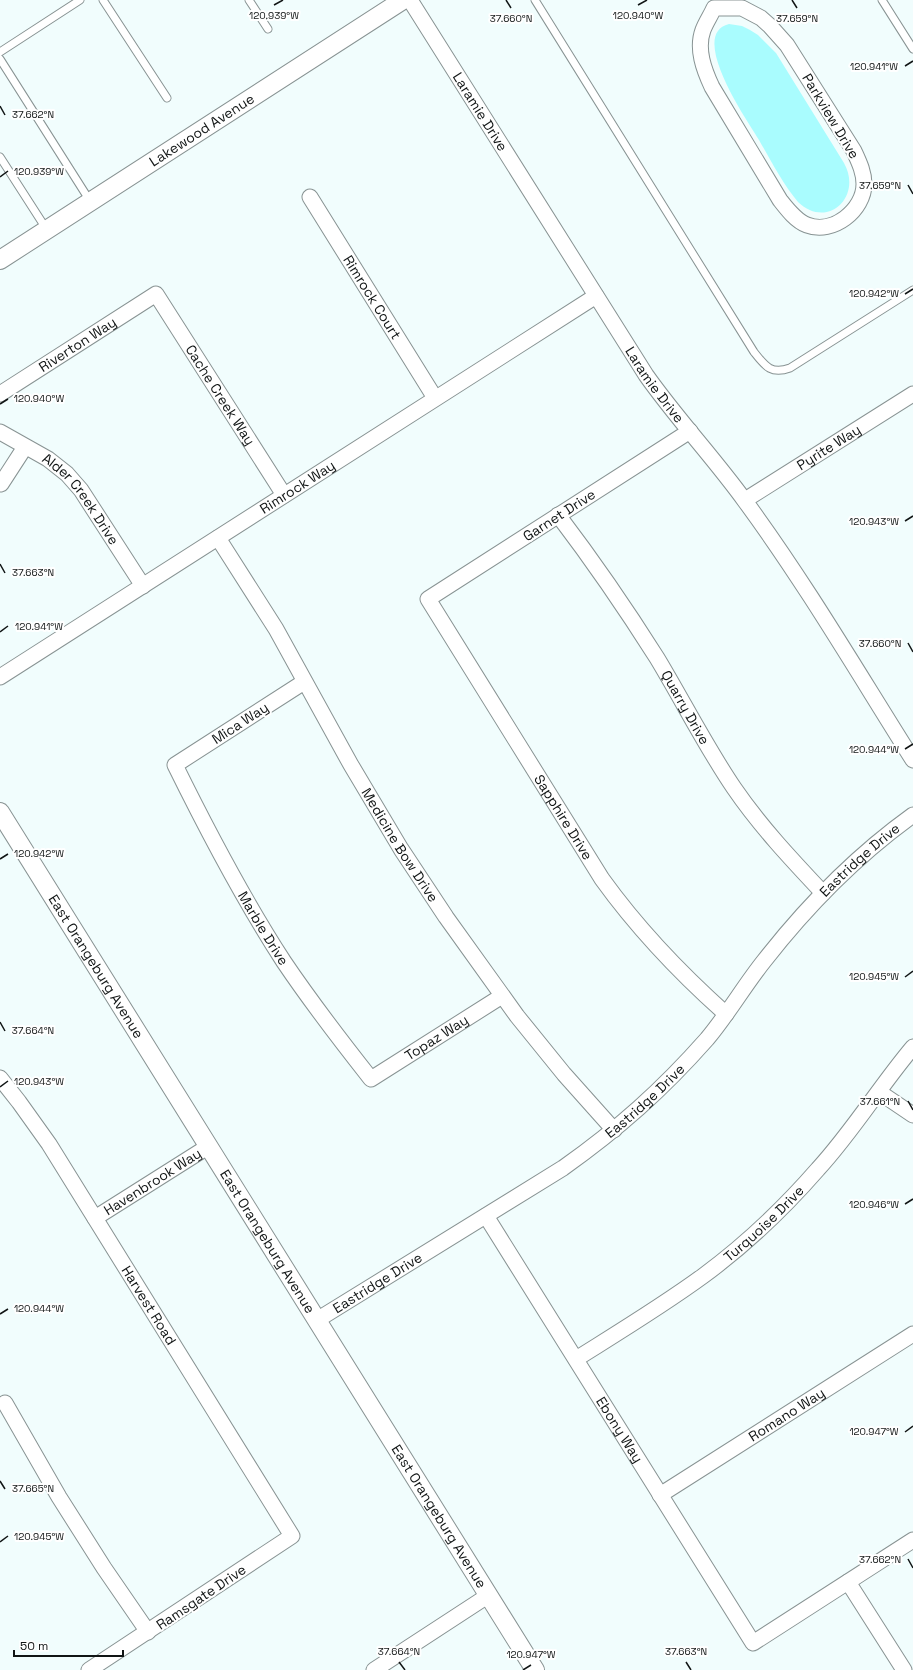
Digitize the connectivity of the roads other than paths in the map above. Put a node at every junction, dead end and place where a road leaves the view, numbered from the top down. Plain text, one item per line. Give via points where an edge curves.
1 (80, 0) edge
2 (103, 0) edge
3 (249, 0) edge
4 (403, 0) edge
5 (410, 0) edge
6 (535, 0) edge
7 (882, 0) edge
8 (712, 4) edge
9 (268, 29) dead end
10 (913, 49) edge
11 (0, 52) edge
12 (0, 59) edge
13 (167, 98) dead end
14 (0, 157) edge
15 (310, 197) dead end
16 (90, 202) junction
17 (47, 230) junction
18 (0, 260) edge
19 (913, 290) edge
20 (156, 294) joint
21 (596, 296) junction
22 (0, 394) edge
23 (913, 394) edge
24 (435, 398) junction
25 (690, 431) junction
26 (0, 432) edge
27 (25, 446) junction
28 (1, 484) dead end
29 (284, 495) junction
30 (745, 500) junction
31 (558, 516) junction
32 (218, 538) junction
33 (143, 586) junction
34 (428, 599) joint
35 (0, 677) edge
36 (304, 682) junction
37 (913, 760) edge
38 (175, 765) joint
39 (0, 812) edge
40 (913, 815) edge
41 (823, 893) junction
42 (502, 996) junction
43 (726, 1014) junction
44 (913, 1047) edge
45 (0, 1078) edge
46 (371, 1079) joint
47 (879, 1092) junction
48 (913, 1115) edge
49 (614, 1130) junction
50 (209, 1146) junction
51 (486, 1216) junction
52 (95, 1218) junction
53 (318, 1320) junction
54 (913, 1334) edge
55 (576, 1359) junction
56 (5, 1403) dead end
57 (660, 1495) junction
58 (292, 1536) joint
59 (913, 1540) edge
60 (848, 1582) junction
61 (489, 1595) junction
62 (148, 1632) junction
63 (89, 1670) edge
64 (374, 1670) edge
65 (535, 1670) edge
66 (904, 1670) edge

1 - 11 lane
2 - 13 lane
3 - 9 lane
4 - 16 street, Lakewood Avenue
5 - 21 street, Laramie Drive
6 - 19 lane via 762,363 772,370 790,368
7 - 10 lane
8 - 8 street, Parkview Drive via 701,42 702,62 706,75 780,200 807,225 827,226 846,218 854,211 864,184 862,169 854,151 787,46 770,26 762,18 742,8
12 - 16 lane
14 - 17 lane
15 - 24 street, Rimrock Court
16 - 17 street, Lakewood Avenue
17 - 18 street, Lakewood Avenue
20 - 22 street, Riverton Way
20 - 29 street, Cache Creek Way
21 - 24 street, Rimrock Way
21 - 25 street, Laramie Drive via 662,398
23 - 30 street, Pyrite Way
24 - 29 street, Rimrock Way
25 - 30 street, Laramie Drive
25 - 31 street, Garnet Drive
26 - 27 street, Alder Creek Drive
27 - 28 street
27 - 33 street, Alder Creek Drive via 48,459 67,474 81,490
29 - 32 street, Rimrock Way
30 - 37 street, Laramie Drive via 788,562
31 - 34 street, Garnet Drive
31 - 41 street, Quarry Drive via 623,605 734,789 760,824
32 - 33 street, Rimrock Way
32 - 36 street, Medicine Bow Drive via 276,629
33 - 35 street, Rimrock Way
34 - 43 street, Sapphire Drive via 602,879 652,943
36 - 38 street, Mica Way
36 - 42 street, Medicine Bow Drive via 401,849
38 - 46 street, Marble Drive via 215,845 284,962
39 - 50 street, East Orangeburg Avenue
40 - 41 street, Eastridge Drive via 859,858
41 - 43 street, Eastridge Drive via 799,917
42 - 46 street, Topaz Way
42 - 49 street, Medicine Bow Drive via 564,1074
43 - 49 street, Eastridge Drive via 669,1080
44 - 47 street, Turquoise Drive
45 - 52 street, Harvest Road via 50,1144
47 - 48 street
47 - 55 street, Turquoise Drive via 819,1169 748,1239 704,1276
49 - 51 street, Eastridge Drive via 563,1168
50 - 52 street, Havenbrook Way
50 - 53 street, East Orangeburg Avenue
51 - 53 street, Eastridge Drive
51 - 55 street, Ebony Way
52 - 58 street, Harvest Road
53 - 61 street, East Orangeburg Avenue
54 - 57 street, Romano Way
55 - 57 street, Ebony Way
56 - 62 street via 59,1497
57 - 60 street, Ebony Way via 753,1643
58 - 62 street, Ramsgate Drive
59 - 60 street
60 - 66 street
61 - 64 street
61 - 65 street, East Orangeburg Avenue
62 - 63 street, Ramsgate Drive

